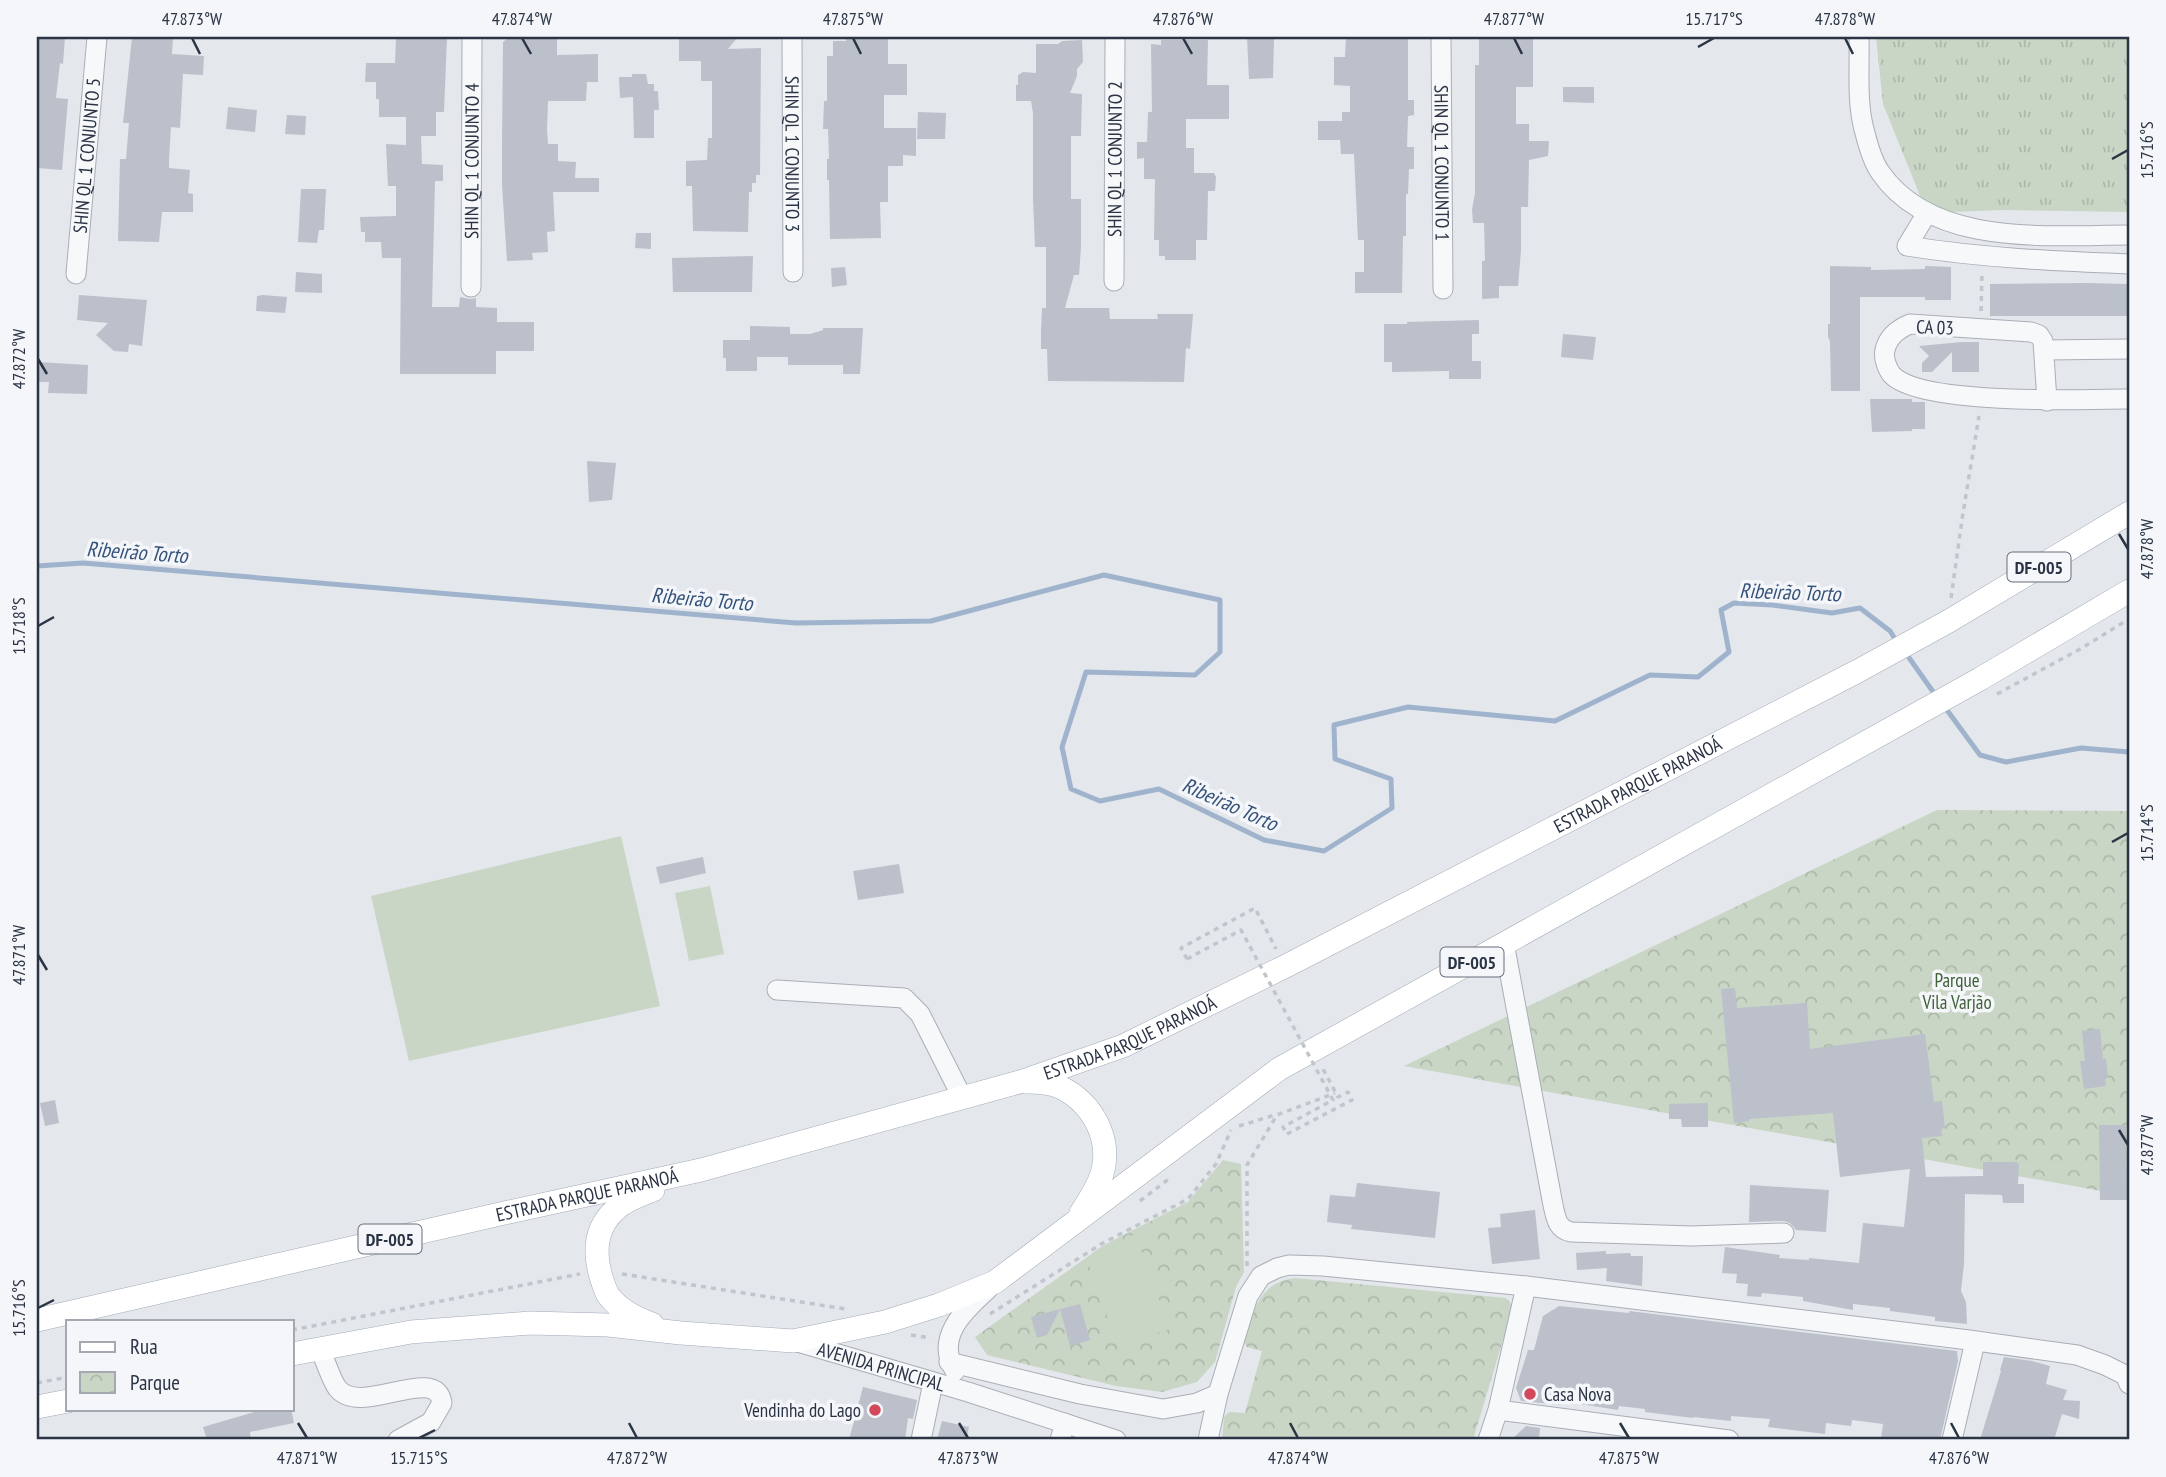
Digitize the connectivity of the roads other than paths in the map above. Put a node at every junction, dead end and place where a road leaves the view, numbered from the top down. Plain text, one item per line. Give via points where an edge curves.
1 (97, 37) edge
2 (471, 37) edge
3 (792, 37) edge
4 (1115, 37) edge
5 (1441, 37) edge
6 (1859, 37) edge
7 (1927, 212) junction
8 (2129, 235) edge
9 (2129, 264) edge
10 (793, 272) dead end
11 (76, 274) dead end
12 (1114, 281) dead end
13 (471, 287) dead end
14 (1443, 289) dead end
15 (2129, 349) edge
16 (2045, 350) junction
17 (2129, 399) edge
18 (2047, 401) junction
19 (2129, 513) edge
20 (2129, 591) edge
21 (1504, 943) junction
22 (777, 990) dead end
23 (1023, 1081) junction
24 (962, 1097) junction
25 (701, 1170) junction
26 (1073, 1224) junction
27 (1784, 1233) dead end
28 (995, 1282) junction
29 (1526, 1286) junction
30 (37, 1320) edge
31 (681, 1333) junction
32 (793, 1341) junction
33 (1975, 1342) junction
34 (320, 1348) junction
35 (294, 1354) edge
36 (949, 1362) junction
37 (933, 1383) junction
38 (2129, 1384) edge
39 (968, 1392) junction
40 (1218, 1394) junction
41 (66, 1401) edge
42 (37, 1407) edge
43 (1498, 1410) junction
44 (1062, 1432) edge
45 (398, 1440) edge
46 (921, 1440) edge
47 (1116, 1440) edge
48 (1208, 1440) edge
49 (1488, 1440) edge
50 (1729, 1440) edge
51 (1952, 1440) edge

1 - 11 street, SHIN QL 1 CONJUNTO 5
2 - 13 street, SHIN QL 1 CONJUNTO 4
3 - 10 street, SHIN QL 1 CONJUNTO 3
4 - 12 street, SHIN QL 1 CONJUNTO 2
5 - 14 street, SHIN QL 1 CONJUNTO 1
6 - 7 street via 1860,105 1879,171 1900,194
7 - 8 street via 1974,230 2008,235
7 - 9 street via 1908,246 1983,257
15 - 16 street
16 - 18 street
16 - 18 street, CA 03 via 2039,335 2031,332 1910,324 1892,335 1885,350 1890,373 1929,389
17 - 18 street, CA 03
19 - 23 main road, ESTRADA PARQUE PARANOÁ / DF-005 via 1950,612 1858,671 1286,966 1123,1046
20 - 21 main road, DF-005 via 1984,689 1889,728
21 - 26 main road, DF-005 via 1279,1069
21 - 27 street via 1553,1205 1561,1227 1572,1232 1691,1236
22 - 24 street via 904,998 920,1013
23 - 24 main road, ESTRADA PARQUE PARANOÁ / DF-005
23 - 26 main road via 1060,1087 1091,1112 1102,1131 1105,1160 1101,1175 1095,1193
24 - 25 main road, ESTRADA PARQUE PARANOÁ / DF-005
25 - 30 main road, ESTRADA PARQUE PARANOÁ / DF-005
25 - 31 main road via 636,1196 615,1210 600,1231 595,1250 607,1293 618,1306 635,1318
26 - 28 main road, DF-005
28 - 32 main road, DF-005 via 884,1322
28 - 36 street, AVENIDA PRINCIPAL via 961,1313 949,1340
29 - 33 street
29 - 40 street via 1323,1266 1277,1268 1261,1276 1248,1296
29 - 43 street
31 - 32 main road, DF-005
31 - 34 main road, DF-005 via 530,1322 411,1332
32 - 37 street, AVENIDA PRINCIPAL
33 - 38 street via 2077,1355 2125,1376
33 - 51 street
34 - 35 main road, DF-005
34 - 45 street via 335,1384 345,1395 367,1399 414,1388 437,1391 442,1403 431,1422
36 - 39 street, AVENIDA PRINCIPAL
36 - 40 street via 1163,1409
37 - 39 street, AVENIDA PRINCIPAL
37 - 46 street
39 - 44 street, AVENIDA PRINCIPAL
40 - 48 street
41 - 42 main road
43 - 49 street
43 - 50 street
44 - 47 street, AVENIDA PRINCIPAL

